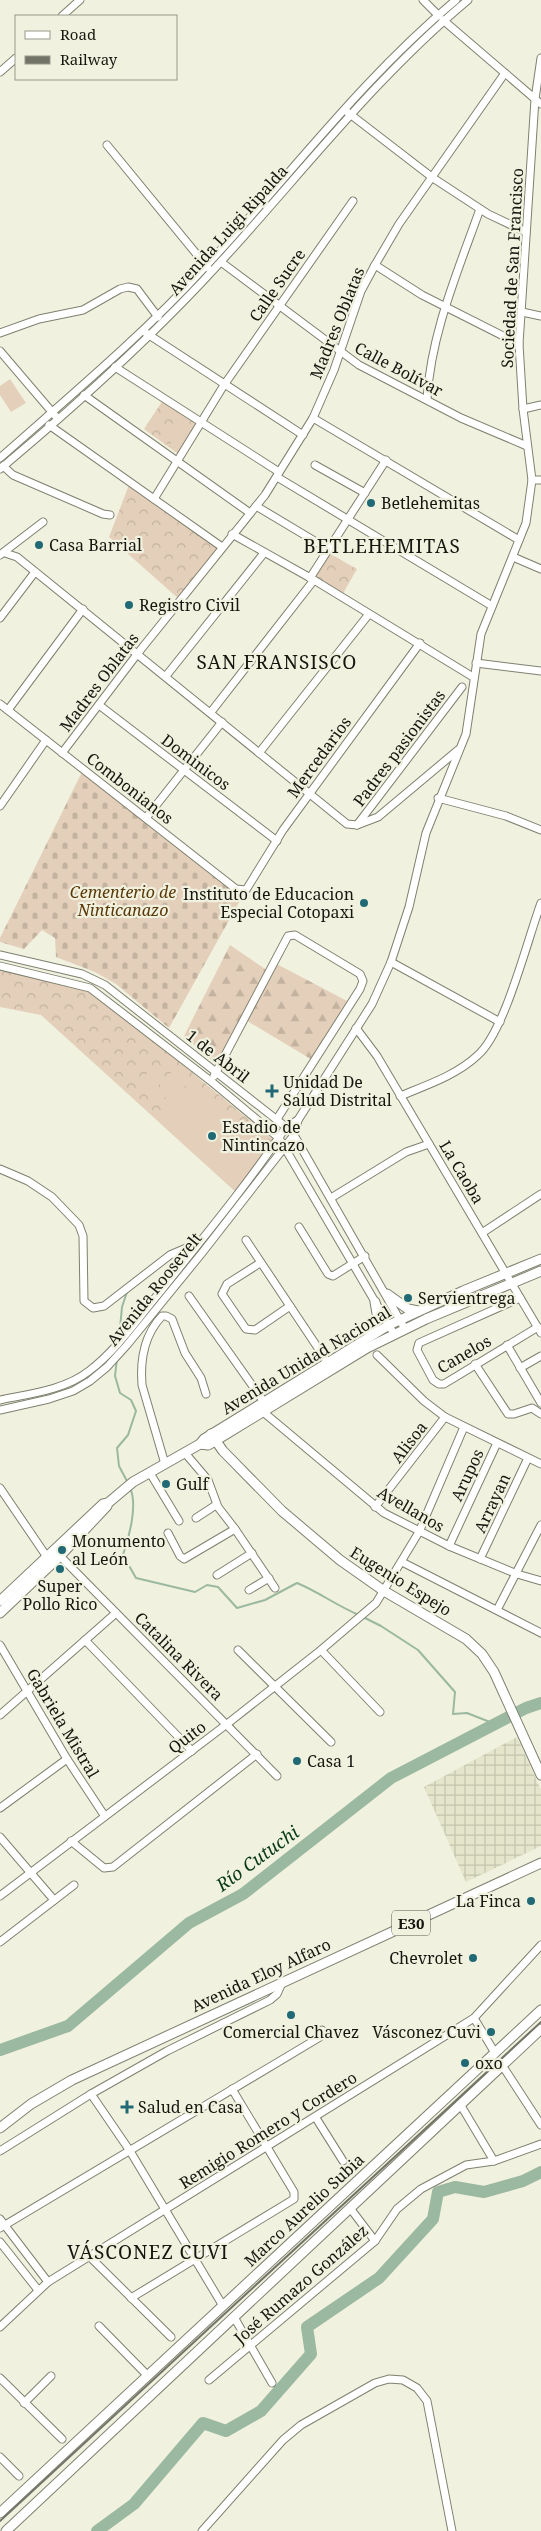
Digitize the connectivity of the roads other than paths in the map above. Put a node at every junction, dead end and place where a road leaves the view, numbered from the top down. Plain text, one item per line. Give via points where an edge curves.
1 (80, 0) edge
2 (422, 0) edge
3 (456, 0) edge
4 (468, 0) edge
5 (63, 15) edge
6 (441, 18) junction
7 (541, 58) edge
8 (15, 59) edge
9 (0, 72) edge
10 (505, 73) junction
11 (535, 99) junction
12 (541, 104) edge
13 (343, 108) junction
14 (349, 114) junction
15 (107, 145) dead end
16 (433, 178) junction
17 (353, 201) dead end
18 (480, 209) junction
19 (526, 232) junction
20 (221, 262) junction
21 (375, 265) junction
22 (209, 269) junction
23 (280, 306) junction
24 (446, 306) junction
25 (522, 312) junction
26 (541, 316) edge
27 (158, 318) junction
28 (0, 333) edge
29 (146, 334) junction
30 (519, 344) junction
31 (0, 351) edge
32 (340, 352) junction
33 (115, 367) junction
34 (224, 385) junction
35 (84, 395) junction
36 (427, 399) junction
37 (541, 405) edge
38 (523, 409) junction
39 (52, 412) junction
40 (313, 418) junction
41 (44, 419) junction
42 (58, 420) junction
43 (201, 422) junction
44 (50, 427) junction
45 (303, 435) junction
46 (527, 446) junction
47 (0, 458) edge
48 (386, 460) junction
49 (177, 462) junction
50 (315, 464) dead end
51 (1, 468) edge
52 (278, 474) junction
53 (532, 480) junction
54 (541, 480) edge
55 (365, 493) junction
56 (154, 499) junction
57 (256, 506) junction
58 (250, 513) junction
59 (110, 515) dead end
60 (348, 518) junction
61 (43, 522) dead end
62 (232, 534) junction
63 (519, 540) junction
64 (222, 547) junction
65 (328, 549) junction
66 (264, 553) junction
67 (3, 554) edge
68 (513, 557) junction
69 (541, 569) edge
70 (36, 572) junction
71 (312, 579) junction
72 (492, 606) junction
73 (83, 609) junction
74 (369, 614) junction
75 (0, 618) edge
76 (420, 643) junction
77 (138, 653) junction
78 (476, 663) junction
79 (541, 671) edge
80 (166, 676) junction
81 (473, 677) junction
82 (462, 687) dead end
83 (0, 704) edge
84 (99, 705) junction
85 (8, 710) junction
86 (211, 712) junction
87 (222, 722) junction
88 (46, 740) junction
89 (461, 748) junction
90 (62, 753) junction
91 (260, 753) junction
92 (184, 772) junction
93 (309, 792) junction
94 (438, 798) junction
95 (0, 806) edge
96 (146, 818) junction
97 (357, 825) junction
98 (541, 830) edge
99 (276, 841) junction
100 (246, 890) joint
101 (541, 903) edge
102 (539, 919) edge
103 (0, 955) edge
104 (390, 962) junction
105 (0, 966) edge
106 (500, 1022) junction
107 (356, 1028) junction
108 (216, 1072) junction
109 (212, 1082) junction
110 (400, 1096) junction
111 (277, 1119) junction
112 (298, 1120) junction
113 (286, 1126) junction
114 (294, 1135) junction
115 (279, 1138) junction
116 (429, 1144) junction
117 (286, 1146) junction
118 (0, 1169) edge
119 (541, 1194) edge
120 (331, 1198) junction
121 (299, 1227) dead end
122 (482, 1233) junction
123 (246, 1240) dead end
124 (198, 1243) junction
125 (190, 1254) junction
126 (365, 1256) junction
127 (197, 1259) junction
128 (541, 1259) edge
129 (260, 1263) junction
130 (352, 1263) junction
131 (541, 1271) edge
132 (506, 1274) junction
133 (512, 1283) junction
134 (387, 1294) junction
135 (189, 1296) dead end
136 (520, 1298) junction
137 (375, 1302) junction
138 (290, 1306) junction
139 (418, 1311) junction
140 (400, 1320) junction
141 (389, 1325) junction
142 (405, 1328) junction
143 (539, 1330) edge
144 (394, 1334) junction
145 (366, 1338) junction
146 (507, 1345) junction
147 (377, 1355) dead end
148 (541, 1356) edge
149 (328, 1362) junction
150 (475, 1364) junction
151 (520, 1368) junction
152 (206, 1394) dead end
153 (0, 1400) edge
154 (263, 1407) junction
155 (539, 1407) edge
156 (0, 1410) edge
157 (445, 1417) junction
158 (464, 1427) junction
159 (213, 1438) junction
160 (497, 1443) junction
161 (185, 1452) junction
162 (528, 1458) junction
163 (165, 1464) junction
164 (541, 1464) edge
165 (146, 1475) junction
166 (0, 1488) edge
167 (108, 1503) junction
168 (216, 1505) junction
169 (376, 1507) junction
170 (196, 1518) dead end
171 (179, 1521) dead end
172 (541, 1525) edge
173 (235, 1529) junction
174 (418, 1532) junction
175 (168, 1533) dead end
176 (450, 1546) junction
177 (252, 1553) junction
178 (47, 1556) junction
179 (60, 1556) junction
180 (480, 1559) junction
181 (402, 1562) junction
182 (517, 1574) junction
183 (216, 1575) dead end
184 (269, 1578) junction
185 (541, 1581) edge
186 (275, 1588) dead end
187 (249, 1590) dead end
188 (384, 1592) junction
189 (0, 1601) edge
190 (497, 1610) junction
191 (0, 1613) edge
192 (116, 1613) junction
193 (541, 1633) edge
194 (85, 1640) junction
195 (0, 1645) edge
196 (322, 1649) junction
197 (238, 1650) dead end
198 (274, 1687) junction
199 (27, 1691) junction
200 (380, 1712) dead end
201 (0, 1715) edge
202 (228, 1724) junction
203 (331, 1742) dead end
204 (192, 1751) junction
205 (257, 1754) junction
206 (66, 1759) junction
207 (540, 1769) edge
208 (277, 1776) dead end
209 (0, 1808) edge
210 (104, 1815) junction
211 (0, 1837) edge
212 (71, 1841) junction
213 (541, 1863) edge
214 (31, 1871) junction
215 (74, 1885) dead end
216 (0, 1896) edge
217 (54, 1900) junction
218 (0, 1942) edge
219 (541, 1945) edge
220 (282, 1983) junction
221 (541, 2010) edge
222 (474, 2018) junction
223 (541, 2029) edge
224 (322, 2030) dead end
225 (495, 2053) junction
226 (502, 2065) junction
227 (232, 2089) junction
228 (92, 2094) junction
229 (460, 2104) junction
230 (316, 2118) junction
231 (541, 2124) edge
232 (0, 2128) edge
233 (541, 2144) edge
234 (268, 2148) junction
235 (0, 2151) edge
236 (130, 2151) junction
237 (343, 2161) dead end
238 (494, 2161) junction
239 (350, 2208) junction
240 (166, 2209) junction
241 (1, 2224) edge
242 (375, 2241) junction
243 (0, 2242) edge
244 (89, 2256) junction
245 (196, 2259) junction
246 (48, 2282) junction
247 (38, 2290) junction
248 (131, 2298) junction
249 (223, 2306) junction
250 (234, 2317) junction
251 (99, 2326) dead end
252 (0, 2327) edge
253 (171, 2337) dead end
254 (250, 2346) junction
255 (51, 2376) dead end
256 (148, 2376) junction
257 (0, 2378) edge
258 (208, 2380) dead end
259 (272, 2383) dead end
260 (24, 2402) junction
261 (62, 2439) dead end
262 (0, 2458) edge
263 (20, 2476) dead end
264 (0, 2514) edge
265 (6, 2531) edge
266 (202, 2531) edge
267 (452, 2531) edge

1 - 5 street
2 - 6 street
3 - 6 street, Avenida Luigi Ripalda
4 - 6 street, Avenida Luigi Ripalda
6 - 10 street
6 - 13 street, Avenida Luigi Ripalda
6 - 14 street, Avenida Luigi Ripalda
7 - 11 street, Sociedad de San Francisco
8 - 9 street
10 - 11 street
10 - 16 street, Madres Oblatas
11 - 12 street
11 - 19 street, Sociedad de San Francisco
13 - 14 street
13 - 22 street, Avenida Luigi Ripalda
14 - 16 street
14 - 20 street, Avenida Luigi Ripalda
15 - 22 street
16 - 18 street
16 - 21 street, Madres Oblatas via 399,224
17 - 23 street, Calle Sucre
18 - 19 street
18 - 24 street
19 - 25 street, Sociedad de San Francisco
20 - 22 street, Avenida Luigi Ripalda
20 - 23 street, Calle Bolívar
21 - 24 street
21 - 32 street, Madres Oblatas via 361,291
22 - 27 street, Avenida Luigi Ripalda
22 - 29 street, Avenida Luigi Ripalda
23 - 32 street, Calle Bolívar
23 - 34 street, Calle Sucre
24 - 30 street
24 - 36 street via 436,338
25 - 26 street
25 - 30 street, Sociedad de San Francisco
27 - 28 street via 137,289 128,287 83,310 39,319
27 - 29 street, Avenida Luigi Ripalda
29 - 33 street, Avenida Luigi Ripalda
29 - 34 street
29 - 39 street, Avenida Luigi Ripalda
30 - 38 street, Sociedad de San Francisco
31 - 39 street
32 - 36 street, Calle Bolívar
32 - 40 street, Madres Oblatas
33 - 35 street, Avenida Luigi Ripalda
33 - 43 street
34 - 43 street, Calle Sucre
34 - 45 street
35 - 42 street, Avenida Luigi Ripalda
35 - 49 street
36 - 46 street, Calle Bolívar via 461,418
37 - 38 street
38 - 46 street, Sociedad de San Francisco
39 - 41 street, Avenida Luigi Ripalda
39 - 42 street
40 - 45 street, Madres Oblatas
40 - 48 street
41 - 44 street
41 - 47 street, Avenida Luigi Ripalda
42 - 44 street, Avenida Luigi Ripalda
43 - 49 street, Calle Sucre
43 - 52 street
44 - 51 street, Avenida Luigi Ripalda
44 - 56 street
45 - 52 street, Madres Oblatas
46 - 53 street, Sociedad de San Francisco
48 - 55 street
48 - 63 street
49 - 56 street, Calle Sucre
49 - 58 street
50 - 55 street
51 - 59 street
52 - 57 street, Madres Oblatas
52 - 60 street
53 - 54 street
53 - 63 street, Sociedad de San Francisco
55 - 60 street
56 - 64 street
57 - 58 street, Madres Oblatas
57 - 65 street
58 - 62 street, Madres Oblatas
60 - 65 street
60 - 72 street
61 - 67 street
62 - 64 street, Madres Oblatas
62 - 66 street
63 - 68 street, Sociedad de San Francisco
64 - 77 street, Madres Oblatas
65 - 71 street
66 - 71 street
66 - 80 street
67 - 70 street via 17,557
68 - 69 street
68 - 72 street, Sociedad de San Francisco
70 - 73 street
70 - 75 street
71 - 74 street
71 - 86 street
72 - 78 street, Sociedad de San Francisco via 481,634
73 - 77 street
73 - 85 street
74 - 76 street
74 - 91 street
76 - 81 street
76 - 93 street, Mercedarios
77 - 80 street
77 - 84 street, Madres Oblatas
78 - 79 street
78 - 81 street, Sociedad de San Francisco
80 - 86 street
81 - 89 street, Sociedad de San Francisco via 466,734
82 - 97 street, Padres pasionistas
83 - 85 street, Combonianos
84 - 90 street, Madres Oblatas
84 - 92 street, Dominicos
85 - 88 street, Combonianos
86 - 87 street
87 - 91 street
87 - 92 street
88 - 90 street, Combonianos
88 - 95 street
89 - 94 street, Sociedad de San Francisco
89 - 97 street via 378,817
90 - 96 street, Combonianos
91 - 93 street
92 - 96 street
92 - 99 street, Dominicos
93 - 97 street via 347,824
93 - 99 street, Mercedarios
94 - 98 street via 506,816
94 - 104 street, Sociedad de San Francisco via 426,833 409,908
96 - 100 street, Combonianos via 236,889
99 - 100 street, Mercedarios
101 - 102 street
102 - 106 street
103 - 108 street, 1 de Abril via 82,974 105,985
104 - 106 street
104 - 107 street, Sociedad de San Francisco via 372,1004
105 - 109 street, 1 de Abril via 90,988
106 - 110 street via 490,1043 478,1056 452,1073
107 - 110 street, La Caoba
107 - 112 street, Sociedad de San Francisco
108 - 109 street
108 - 111 street, 1 de Abril
108 - 111 street via 288,936 295,936 360,974 363,981 360,989
109 - 115 street, 1 de Abril
110 - 116 street, La Caoba
111 - 113 street, 1 de Abril
112 - 113 street
112 - 114 street, Sociedad de San Francisco
113 - 114 street, 1 de Abril
113 - 115 street, Avenida Roosevelt
114 - 117 street, Avenida Roosevelt
114 - 120 street, 1 de Abril
115 - 117 street, 1 de Abril
115 - 124 street, Avenida Roosevelt
116 - 120 street via 406,1152
116 - 122 street, La Caoba
117 - 127 street, Avenida Roosevelt
117 - 130 street, 1 de Abril
118 - 124 street via 28,1181 52,1197 79,1225 83,1236 84,1301 93,1308 104,1306 170,1255
119 - 122 street
120 - 126 street, 1 de Abril
121 - 130 street via 328,1274 333,1276
122 - 132 street, La Caoba
123 - 129 street
124 - 125 street, Avenida Roosevelt
125 - 127 street
125 - 153 street, Avenida Roosevelt via 125,1335 89,1372 46,1390
126 - 130 street
126 - 134 street, 1 de Abril
127 - 156 street, Avenida Roosevelt via 128,1345 90,1381 49,1399
128 - 132 main road, Avenida Unidad Nacional
129 - 138 street
129 - 138 street via 227,1284 222,1294 246,1329 255,1330
130 - 137 street, 1 de Abril
131 - 133 main road, Avenida Unidad Nacional
132 - 133 street, La Caoba
132 - 139 main road, Avenida Unidad Nacional
133 - 136 street, La Caoba
133 - 142 main road, Avenida Unidad Nacional
134 - 139 main road via 408,1309
134 - 140 street, 1 de Abril
135 - 154 street, Avellanos
136 - 143 street, La Caoba
136 - 150 street, Canelos via 417,1346 433,1380 439,1384
137 - 141 street, 1 de Abril
137 - 145 main road via 378,1319
138 - 149 street
139 - 140 main road, Avenida Unidad Nacional
140 - 141 main road, Avenida Unidad Nacional
140 - 142 street, 1 de Abril
141 - 144 street, 1 de Abril
141 - 145 main road, Avenida Unidad Nacional
142 - 144 main road, Avenida Unidad Nacional
143 - 146 street, Canelos
144 - 154 main road, Avenida Unidad Nacional
145 - 149 main road, Avenida Unidad Nacional
146 - 150 street, Canelos
146 - 151 street
147 - 157 street via 424,1402
148 - 151 street
149 - 154 main road, Avenida Unidad Nacional
150 - 155 street via 508,1414
151 - 155 street
152 - 163 street via 172,1319 162,1316 145,1346 141,1374
154 - 159 main road, Avenida Unidad Nacional
154 - 169 street, Avellanos
157 - 158 street
157 - 169 street, Alisoa
158 - 160 street
158 - 174 street, Quito
159 - 161 main road, Avenida Unidad Nacional via 208,1445 200,1444
159 - 188 main road, Eugenio Espejo via 282,1511
160 - 162 street
160 - 176 street, Arupos
161 - 163 main road, Avenida Unidad Nacional
161 - 168 street via 208,1480
162 - 164 street
162 - 180 street, Arrayan
163 - 165 main road, Avenida Unidad Nacional
165 - 167 main road, Avenida Unidad Nacional via 124,1488
165 - 171 street
166 - 178 street
167 - 178 main road, Avenida Unidad Nacional via 103,1504
167 - 179 main road, Avenida Unidad Nacional via 107,1508
168 - 170 street
168 - 173 street
169 - 174 street, Avellanos
172 - 182 street
173 - 175 street via 184,1559
173 - 177 street
174 - 176 street, Avellanos
174 - 181 street, Quito
176 - 180 street, Avellanos
177 - 183 street
177 - 184 street
178 - 189 main road, Avenida Unidad Nacional
179 - 191 main road, Avenida Unidad Nacional
179 - 192 street, Catalina Rivera
180 - 182 street, Avellanos
181 - 188 street, Quito
181 - 190 street
182 - 185 street, Avellanos
182 - 190 street
184 - 186 street
184 - 187 street
188 - 196 street, Quito via 376,1603
188 - 207 main road, Eugenio Espejo via 466,1639 482,1654 494,1672
190 - 193 street
192 - 194 street
192 - 202 street, Catalina Rivera
194 - 199 street
194 - 204 street
195 - 199 street, Gabriela Mistral
196 - 198 street, Quito
196 - 200 street
197 - 198 street
198 - 202 street, Quito
198 - 203 street
199 - 201 street
199 - 206 street, Gabriela Mistral
202 - 204 street, Quito
202 - 205 street, Catalina Rivera
204 - 210 street, Quito
205 - 208 street, Catalina Rivera
205 - 212 street via 113,1867 104,1868
206 - 209 street
206 - 210 street, Gabriela Mistral
210 - 212 street, Quito
211 - 214 street
212 - 214 street, Quito
213 - 220 main road, Avenida Eloy Alfaro / E30
214 - 216 street, Quito
214 - 217 street
215 - 217 street
217 - 218 street
219 - 222 street, Remigio Romero y Cordero
220 - 228 street via 278,1994 270,2000 167,2051
220 - 232 main road, Avenida Eloy Alfaro / E30 via 72,2080 25,2108
221 - 225 main road, Marco Aurelio Subia
222 - 225 street
222 - 230 street, Remigio Romero y Cordero
223 - 226 main road, Marco Aurelio Subia
224 - 227 street via 320,2038
225 - 249 main road, Marco Aurelio Subia
226 - 229 main road, Marco Aurelio Subia
226 - 231 street
227 - 234 street
227 - 236 street
228 - 235 street
228 - 236 street
229 - 238 street
229 - 239 main road, Marco Aurelio Subia
230 - 234 street, Remigio Romero y Cordero
230 - 237 street
233 - 238 street, José Rumazo González
234 - 240 street, Remigio Romero y Cordero
234 - 245 street via 294,2192 294,2200
236 - 240 street
236 - 241 street
238 - 242 street, José Rumazo González via 466,2165 421,2189 397,2208
239 - 242 street
239 - 250 main road, Marco Aurelio Subia
240 - 244 street, Remigio Romero y Cordero
240 - 245 street
241 - 246 street
242 - 254 street, José Rumazo González
243 - 247 street
244 - 246 street, Remigio Romero y Cordero
244 - 248 street
245 - 248 street
245 - 249 street
246 - 247 street, Remigio Romero y Cordero
247 - 252 street, Remigio Romero y Cordero
248 - 253 street
249 - 256 main road, Marco Aurelio Subia
250 - 254 street
250 - 265 main road, Marco Aurelio Subia
251 - 256 street
254 - 258 street, José Rumazo González
254 - 259 street
255 - 260 street
256 - 264 main road, Marco Aurelio Subia
257 - 260 street
260 - 261 street
262 - 263 street
266 - 267 street via 300,2425 375,2383 389,2379 403,2380 416,2388 427,2401

